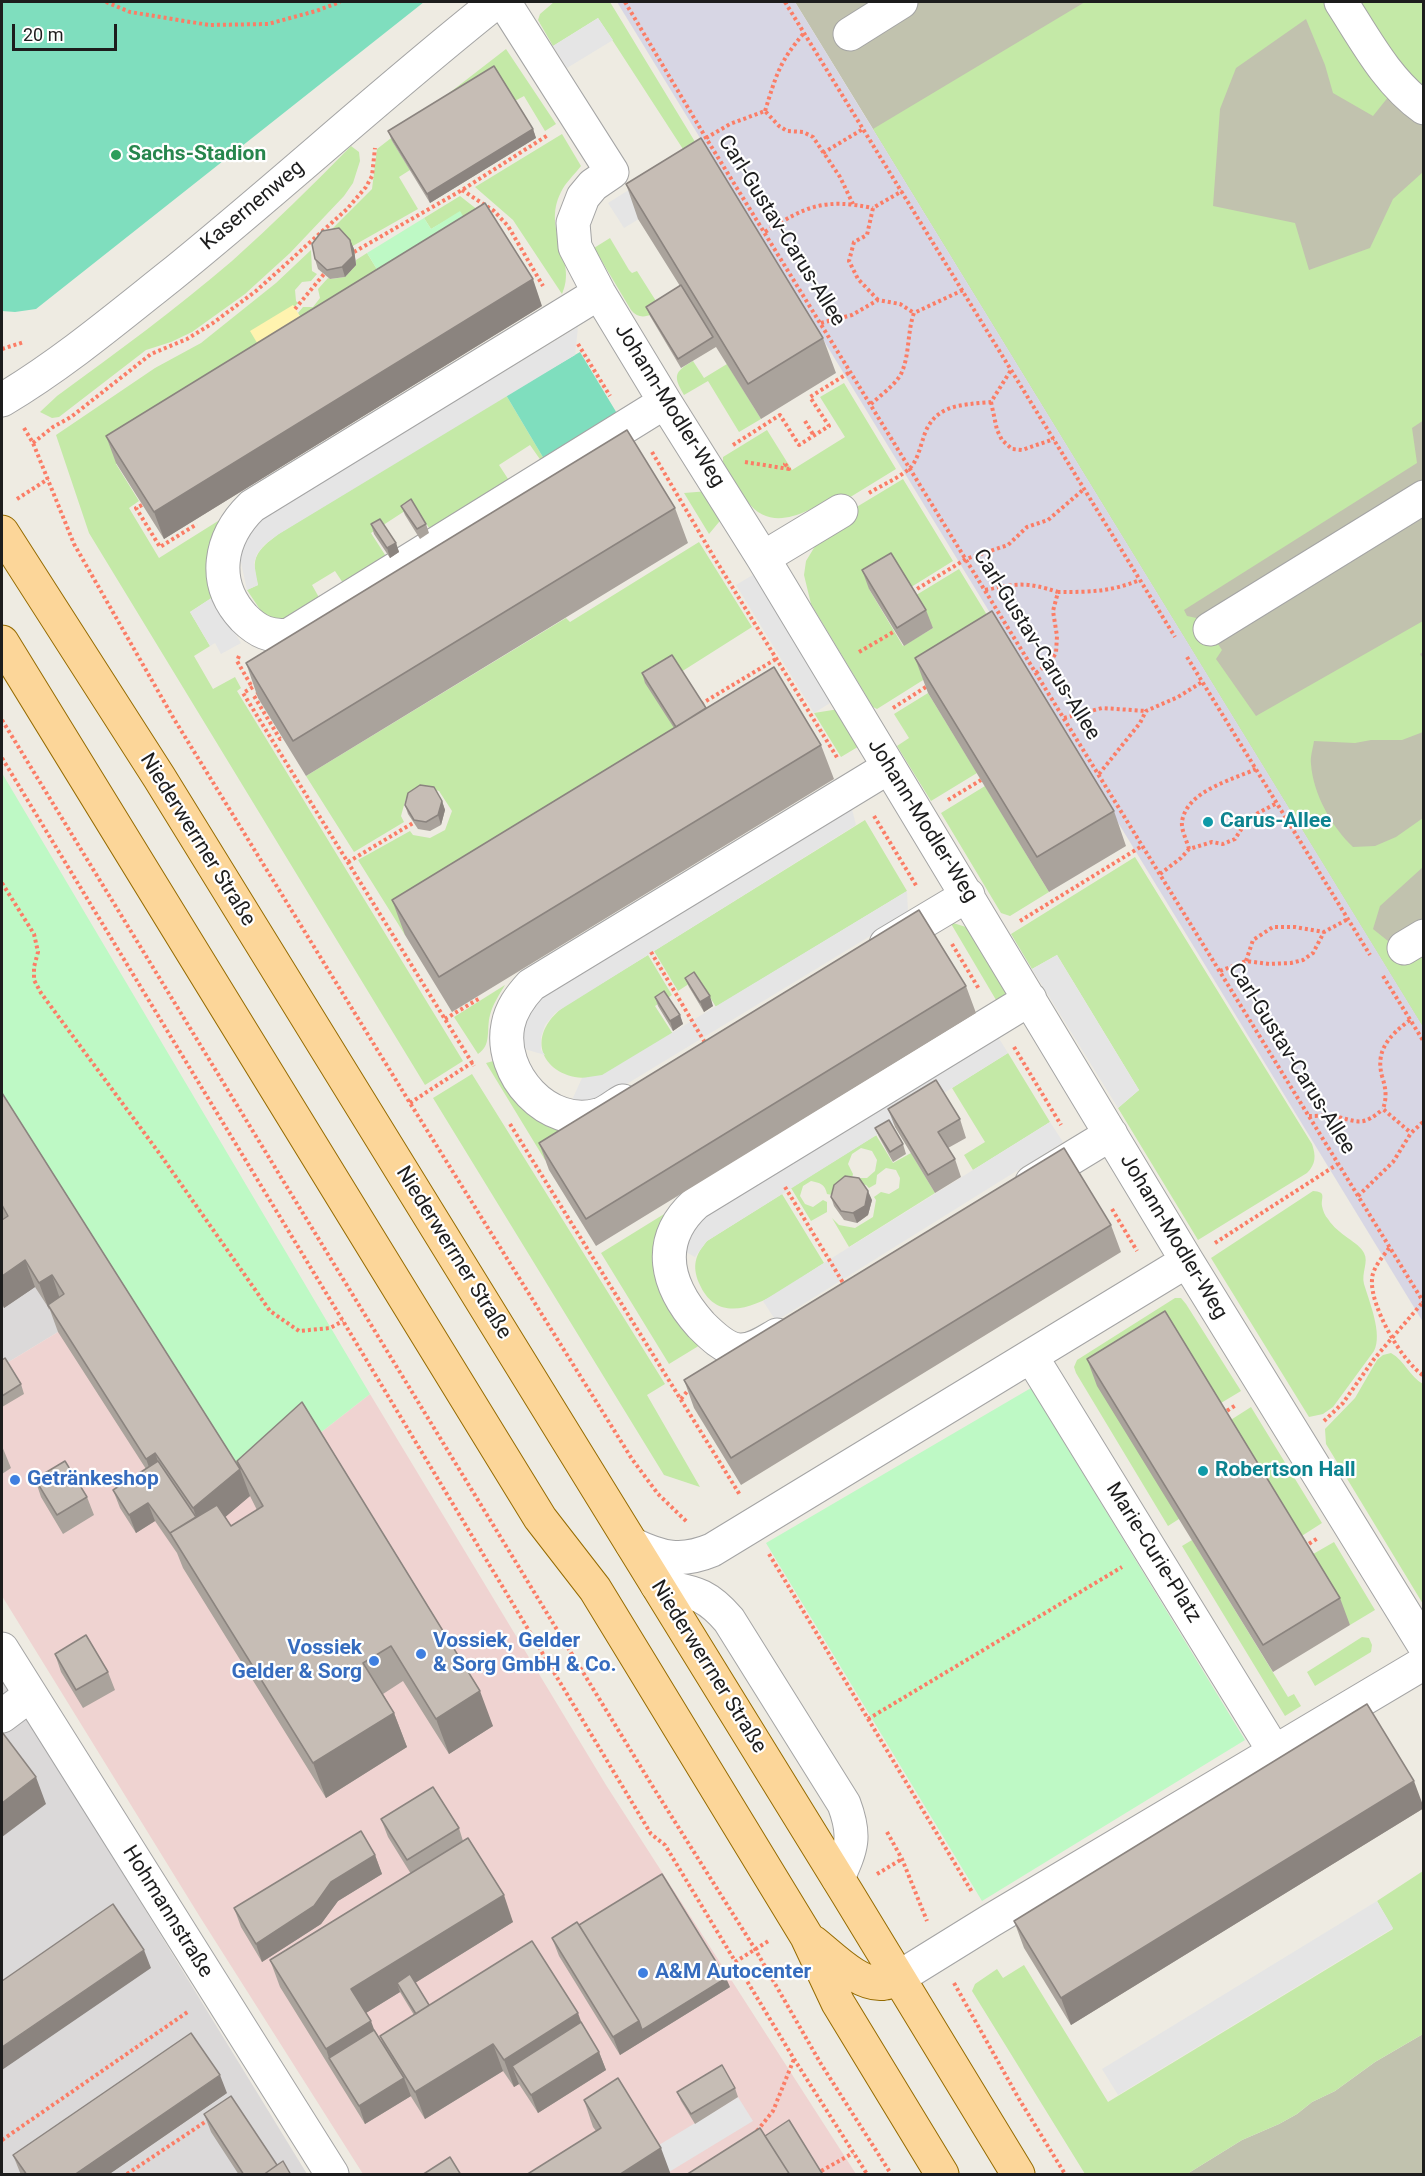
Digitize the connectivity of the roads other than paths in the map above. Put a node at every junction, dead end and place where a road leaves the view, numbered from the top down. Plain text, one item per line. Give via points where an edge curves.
1 (496, 2) edge
2 (504, 2) edge
3 (902, 2) edge
4 (1341, 2) edge
5 (850, 34) dead end
6 (1424, 108) edge
7 (599, 293) junction
8 (2, 400) edge
9 (665, 402) junction
10 (1424, 496) edge
11 (841, 511) road end
12 (2, 532) edge
13 (763, 558) junction
14 (1210, 629) dead end
15 (2, 642) edge
16 (889, 767) junction
17 (968, 895) junction
18 (863, 957) edge
19 (1030, 999) junction
20 (650, 1085) edge
21 (1111, 1134) junction
22 (1008, 1196) edge
23 (1186, 1261) junction
24 (798, 1323) edge
25 (1031, 1356) junction
26 (632, 1544) junction
27 (657, 1585) junction
28 (1424, 1645) edge
29 (2, 1649) edge
30 (1424, 1663) edge
31 (30, 1695) junction
32 (2, 1716) edge
33 (1274, 1751) junction
34 (838, 1878) junction
35 (807, 1937) junction
36 (898, 1978) junction
37 (332, 2175) edge
38 (942, 2175) edge
39 (1018, 2175) edge

1 - 8 street, Kasernenweg via 134,305
2 - 7 street, Johann-Modler-Weg via 612,172 583,197 573,223 575,247
3 - 5 street
4 - 6 street via 1378,60 1407,96
7 - 9 street, Johann-Modler-Weg
7 - 9 street via 252,506 232,528 224,550 226,591 237,610 264,634 289,635
9 - 13 street, Johann-Modler-Weg via 709,460
10 - 14 street
11 - 13 street
12 - 26 main road, Niederwerrner Straße via 159,777
13 - 16 street, Johann-Modler-Weg
15 - 35 main road via 540,1518 595,1589
16 - 17 street, Johann-Modler-Weg
16 - 20 street via 531,986 519,998 507,1027 510,1060 520,1082 538,1101 562,1114 600,1115
17 - 18 street
17 - 19 street, Johann-Modler-Weg
19 - 21 street, Johann-Modler-Weg
19 - 24 street via 687,1211 673,1232 669,1264 675,1287 706,1331 738,1350 758,1347
21 - 22 street
21 - 23 street, Johann-Modler-Weg
23 - 25 street
23 - 28 street, Johann-Modler-Weg
25 - 26 street via 712,1550 688,1558 668,1557
25 - 33 street, Marie-Curie-Platz
26 - 27 main road, Niederwerrner Straße
27 - 34 main road, Niederwerrner Straße
27 - 34 street via 700,1594 729,1620 844,1804 852,1826 851,1843
29 - 31 street, Hohmannstraße
30 - 33 street
31 - 32 street
31 - 37 street, Hohmannstraße
33 - 36 street
34 - 36 main road, Niederwerrner Straße
35 - 36 main road via 863,1980 873,1984
35 - 38 main road via 838,2003
36 - 39 main road, Niederwerrner Straße

